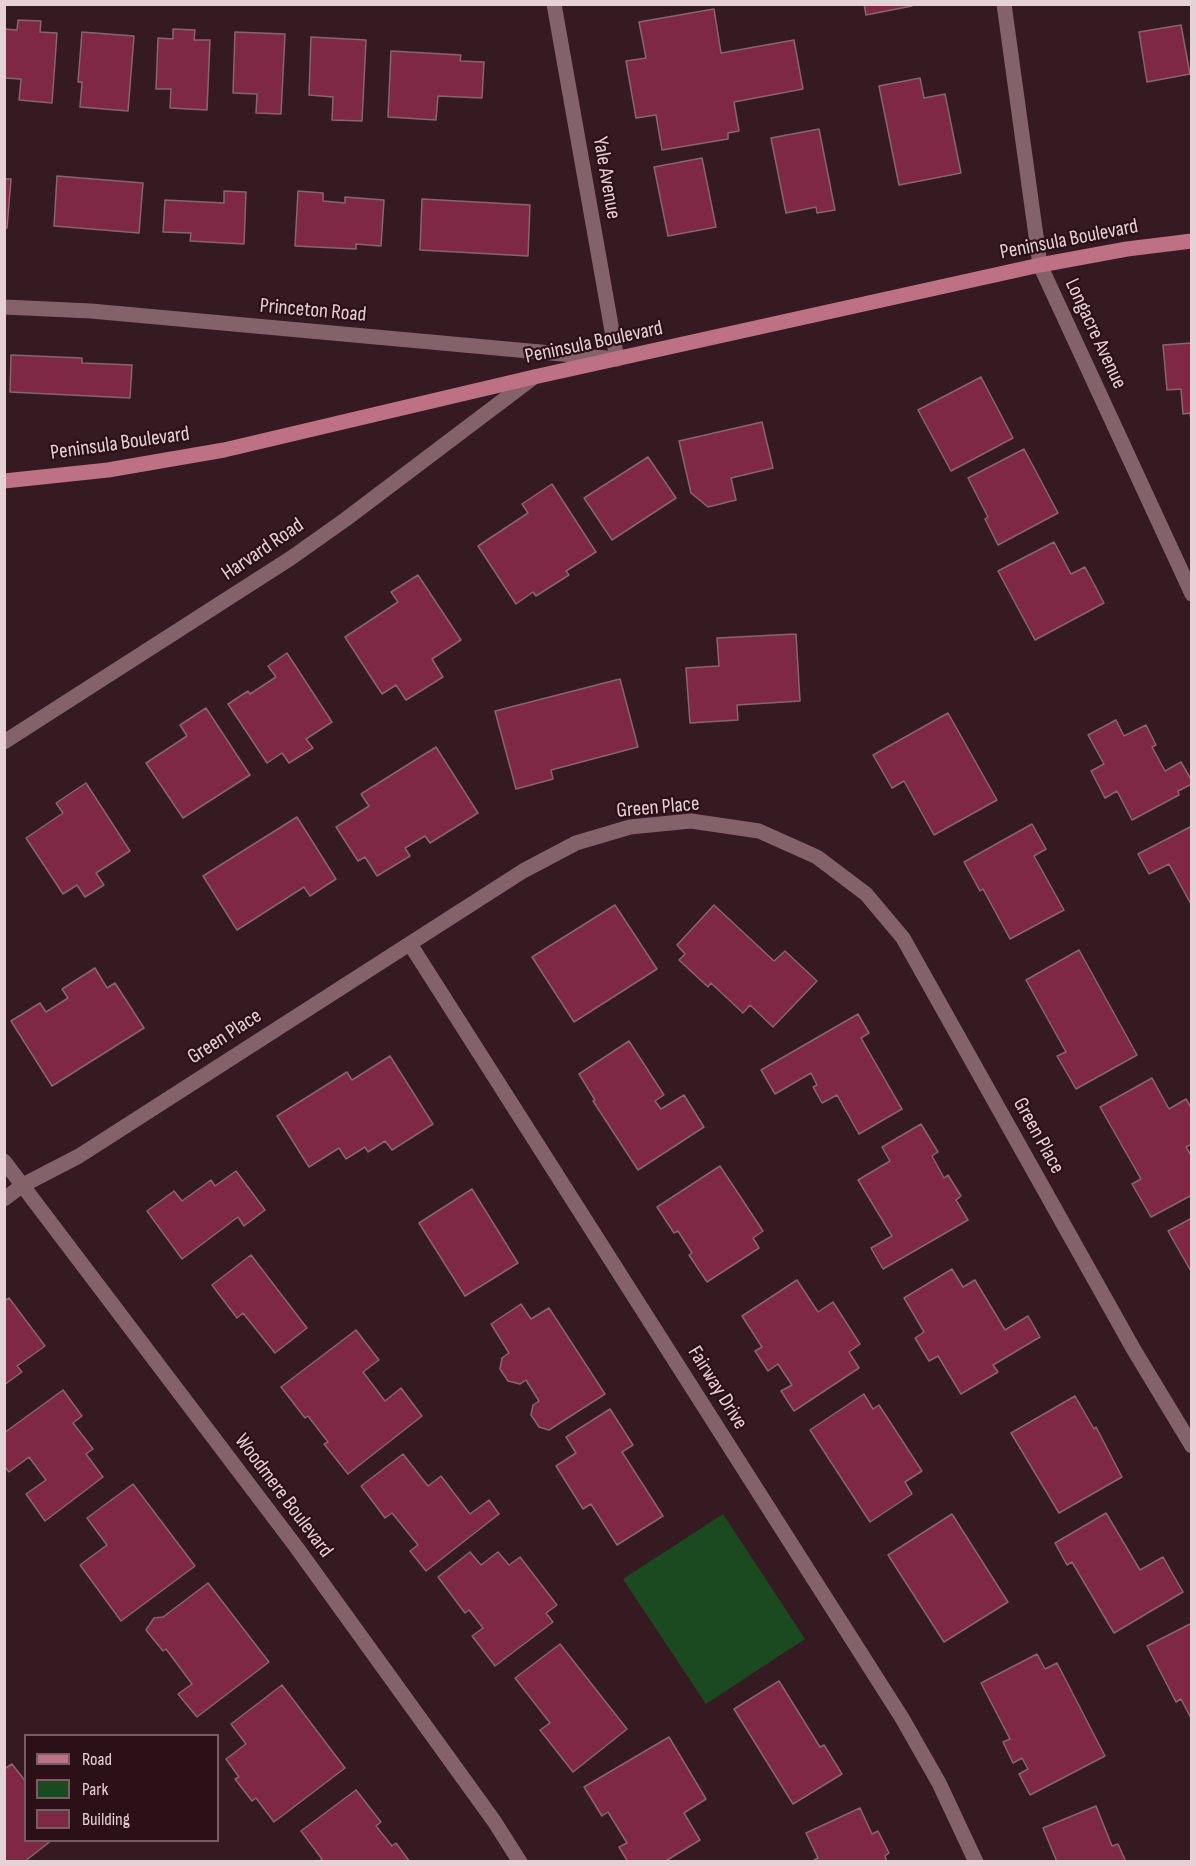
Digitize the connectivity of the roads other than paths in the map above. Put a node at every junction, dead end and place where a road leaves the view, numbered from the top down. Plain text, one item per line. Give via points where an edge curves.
1 (554, 4) edge
2 (1004, 4) edge
3 (1191, 241) edge
4 (1040, 265) junction
5 (4, 307) edge
6 (617, 359) junction
7 (534, 377) junction
8 (4, 480) edge
9 (1191, 594) edge
10 (4, 742) edge
11 (410, 944) junction
12 (4, 1161) edge
13 (23, 1185) junction
14 (4, 1199) edge
15 (1191, 1446) edge
16 (520, 1862) edge
17 (976, 1862) edge

1 - 6 street, Yale Avenue
2 - 4 street, Longacre Avenue
3 - 4 main road, Peninsula Boulevard
4 - 6 main road, Peninsula Boulevard
4 - 9 street, Longacre Avenue
5 - 6 street, Princeton Road via 91,311
6 - 7 main road, Peninsula Boulevard
7 - 8 main road, Peninsula Boulevard via 224,450 108,470
7 - 10 street, Harvard Road via 291,558
11 - 13 street, Green Place via 79,1156
11 - 15 street, Green Place via 565,848 630,827 691,821 759,831 817,857 866,894 903,938
11 - 17 street, Fairway Drive via 902,1718 939,1783
12 - 13 street, Woodmere Boulevard
13 - 14 street, Green Place
13 - 16 street, Woodmere Boulevard via 297,1548

